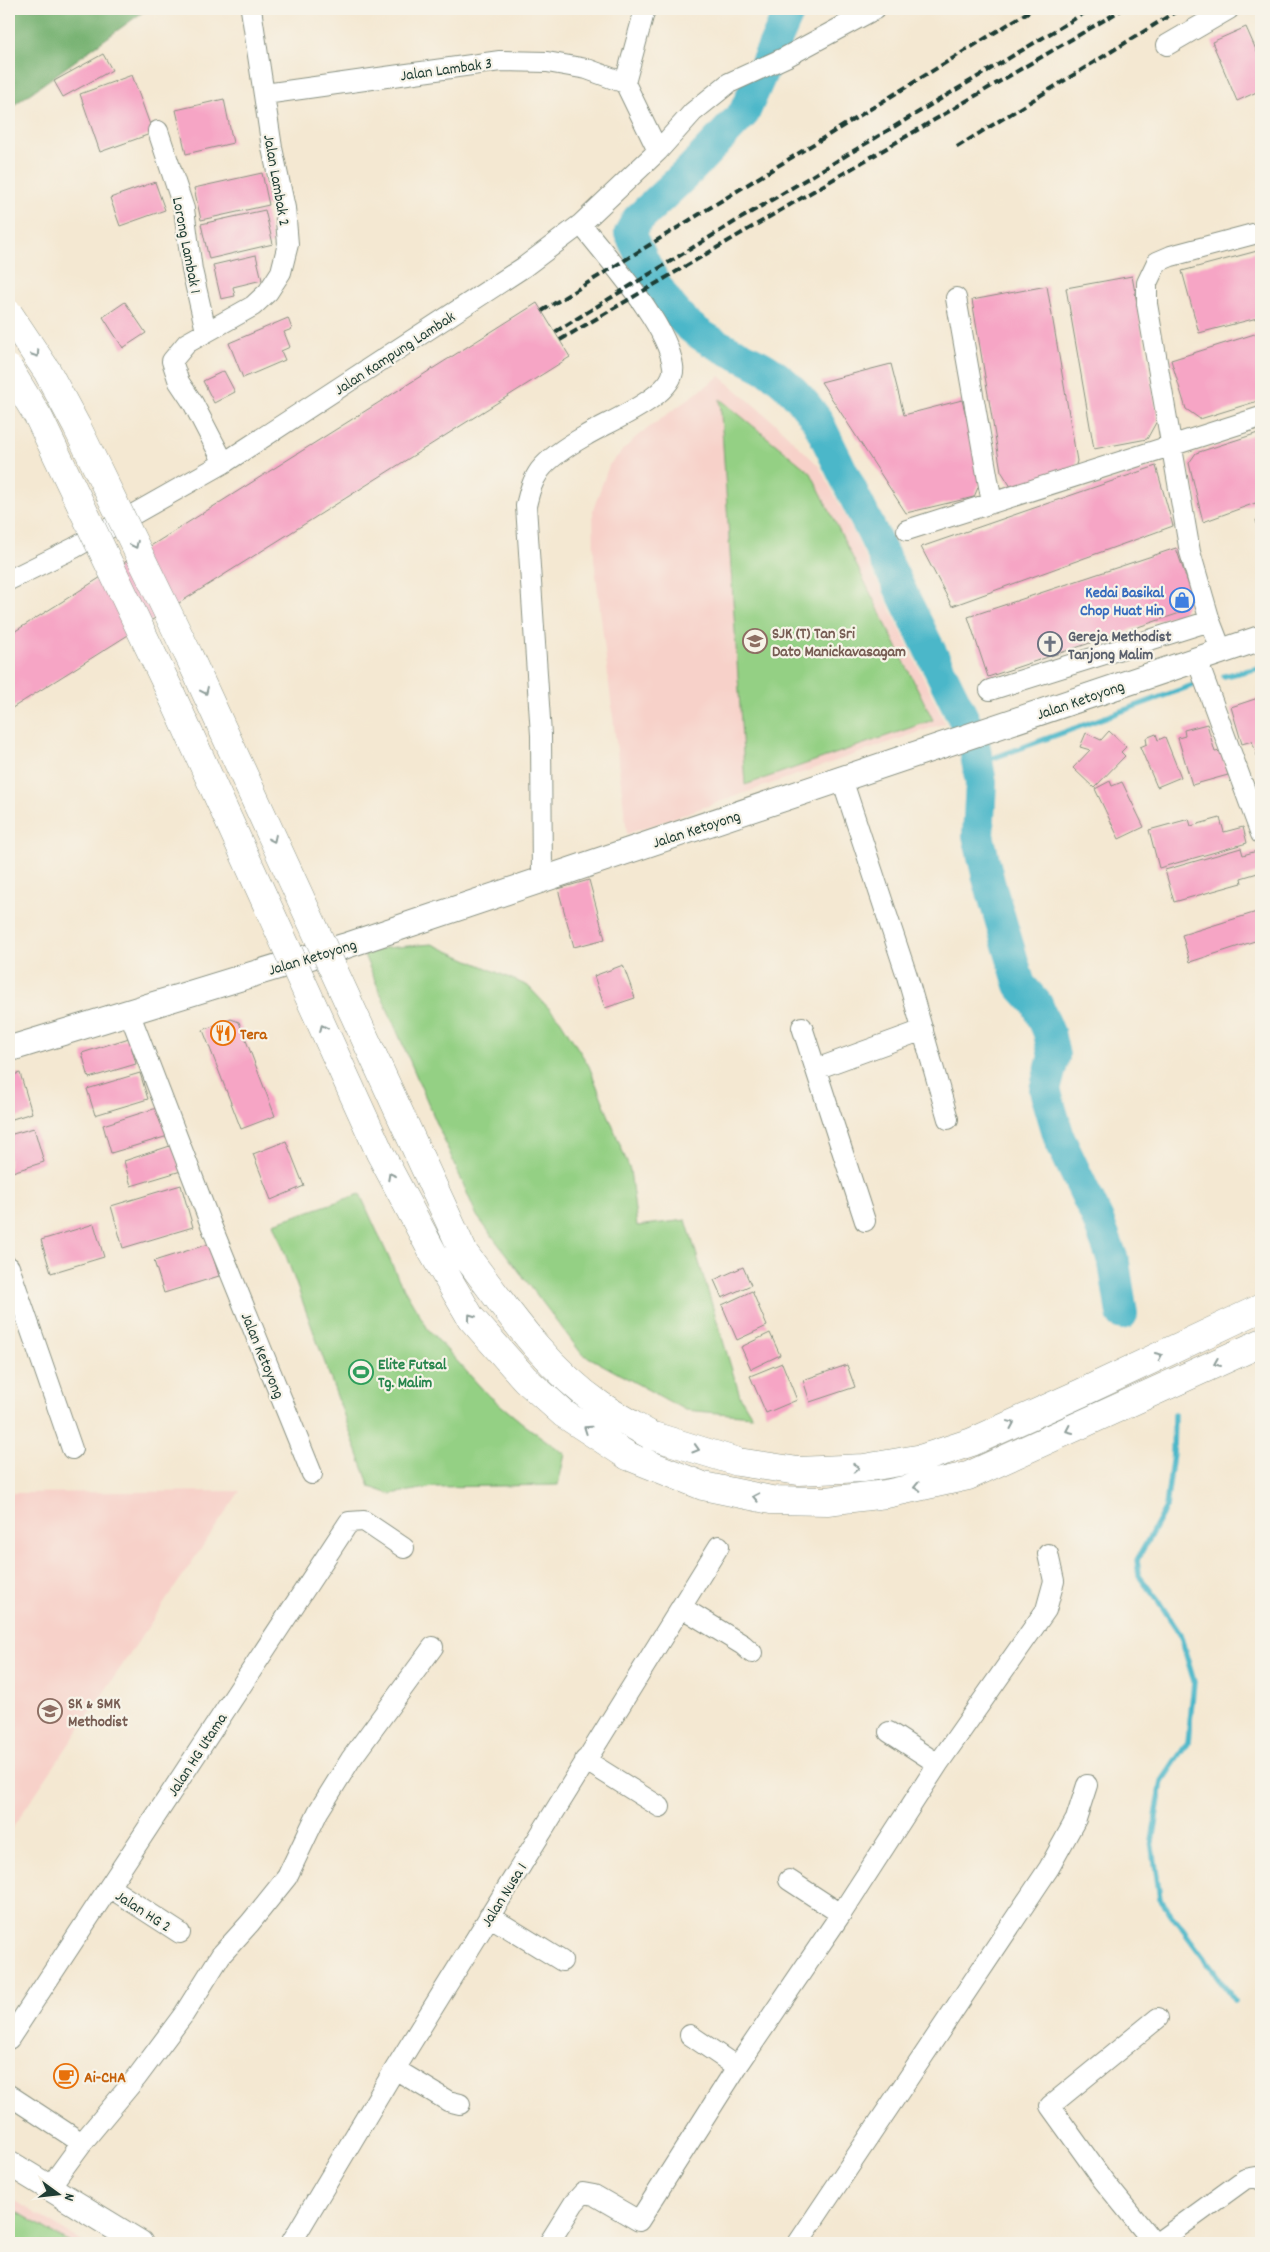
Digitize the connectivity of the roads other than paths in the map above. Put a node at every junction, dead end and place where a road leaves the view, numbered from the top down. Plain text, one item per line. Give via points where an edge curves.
1 (251, 9) edge
2 (645, 9) edge
3 (875, 9) edge
4 (1229, 9) edge
5 (1167, 45) dead end
6 (625, 83) junction
7 (265, 94) junction
8 (158, 131) dead end
9 (658, 151) junction
10 (581, 224) junction
11 (1261, 232) edge
12 (956, 298) dead end
13 (9, 314) edge
14 (206, 331) junction
15 (9, 369) edge
16 (1261, 417) edge
17 (1172, 445) junction
18 (224, 463) junction
19 (992, 503) junction
20 (907, 530) dead end
21 (9, 580) edge
22 (1210, 621) junction
23 (1261, 638) edge
24 (1222, 652) junction
25 (1197, 660) junction
26 (990, 690) dead end
27 (842, 779) junction
28 (1261, 834) edge
29 (542, 880) junction
30 (129, 1012) junction
31 (802, 1027) dead end
32 (923, 1030) junction
33 (9, 1049) edge
34 (816, 1069) junction
35 (948, 1119) dead end
36 (865, 1221) dead end
37 (9, 1267) edge
38 (1261, 1308) edge
39 (1261, 1343) edge
40 (72, 1449) dead end
41 (312, 1474) dead end
42 (718, 1546) dead end
43 (404, 1548) dead end
44 (1048, 1554) dead end
45 (681, 1607) junction
46 (434, 1648) dead end
47 (752, 1653) dead end
48 (889, 1732) dead end
49 (585, 1760) junction
50 (938, 1764) junction
51 (1087, 1785) dead end
52 (660, 1807) dead end
53 (789, 1880) dead end
54 (109, 1887) junction
55 (841, 1914) junction
56 (489, 1916) junction
57 (180, 1933) dead end
58 (562, 1961) dead end
59 (1158, 2018) dead end
60 (690, 2035) dead end
61 (9, 2039) edge
62 (737, 2067) junction
63 (395, 2069) junction
64 (9, 2095) edge
65 (460, 2104) dead end
66 (82, 2143) junction
67 (9, 2163) edge
68 (1261, 2180) edge
69 (49, 2188) junction
70 (140, 2243) edge
71 (291, 2243) edge
72 (549, 2243) edge
73 (798, 2243) edge
74 (1155, 2243) edge

1 - 7 street, Jalan Lambak 2
2 - 6 street
3 - 9 street, Jalan Kampung Lambak via 786,57 729,83 694,112
4 - 5 street
6 - 7 street, Jalan Lambak 3 via 587,69 548,62 500,61
6 - 9 street
7 - 14 street, Jalan Lambak 2 via 272,148 286,208 288,244 284,263 268,292 253,306
8 - 14 street, Lorong Lambak 1 via 184,209 192,270
9 - 10 street, Jalan Kampung Lambak
10 - 18 street, Jalan Kampung Lambak via 516,272
10 - 29 street via 654,320 666,342 674,368 672,379 649,400 586,435 546,463 532,482 526,506 541,735
11 - 17 street via 1156,262 1147,283 1147,304
12 - 19 street
13 -> 38 main road, bridge via 47,371 77,427 188,654 464,1254 521,1329 556,1367 599,1405 650,1435 738,1462 798,1471 864,1468 923,1458 990,1434
14 - 18 street, Jalan Lambak 2 via 187,343 172,361 179,382
39 -> 15 main road, bridge via 968,1476 886,1494 827,1500 771,1500 703,1486 628,1456 564,1414 525,1379 471,1318 433,1254 380,1154 168,687 39,418
16 - 17 street
17 - 19 street
17 - 22 street via 1190,552
18 - 21 street, Jalan Kampung Lambak via 74,548
19 - 20 street
22 - 24 street
22 - 26 street
23 - 24 street, Jalan Ketoyong
24 - 25 street, Jalan Ketoyong
25 - 27 street, Jalan Ketoyong
25 - 28 street
27 - 29 street, Jalan Ketoyong
27 - 32 street
29 - 30 street, Jalan Ketoyong via 345,946
30 - 33 street, Jalan Ketoyong
30 - 41 street, Jalan Ketoyong
31 - 34 street
32 - 34 street
32 - 35 street
34 - 36 street
37 - 40 street
42 - 45 street, Jalan Nusa 1
43 - 54 street, Jalan HG Utama via 364,1521 349,1522
44 - 50 street via 1054,1581 1046,1610
45 - 47 street
45 - 49 street, Jalan Nusa 1
46 - 66 street via 351,1759 318,1812 287,1877 221,1955 184,2014
48 - 50 street
49 - 52 street
49 - 56 street, Jalan Nusa 1
50 - 55 street
51 - 73 street via 1076,1819 1049,1868
53 - 55 street
54 - 57 street, Jalan HG 2
54 - 61 street, Jalan HG Utama
55 - 62 street
56 - 58 street
56 - 63 street, Jalan Nusa 1
59 - 74 street via 1050,2106 1103,2180
60 - 62 street
62 - 72 street via 639,2221 594,2195 583,2193
63 - 65 street via 448,2101
63 - 71 street, Jalan Nusa 1
64 - 66 street
66 - 69 street
67 - 69 street
68 - 74 street via 1256,2177 1245,2179
69 - 70 street

